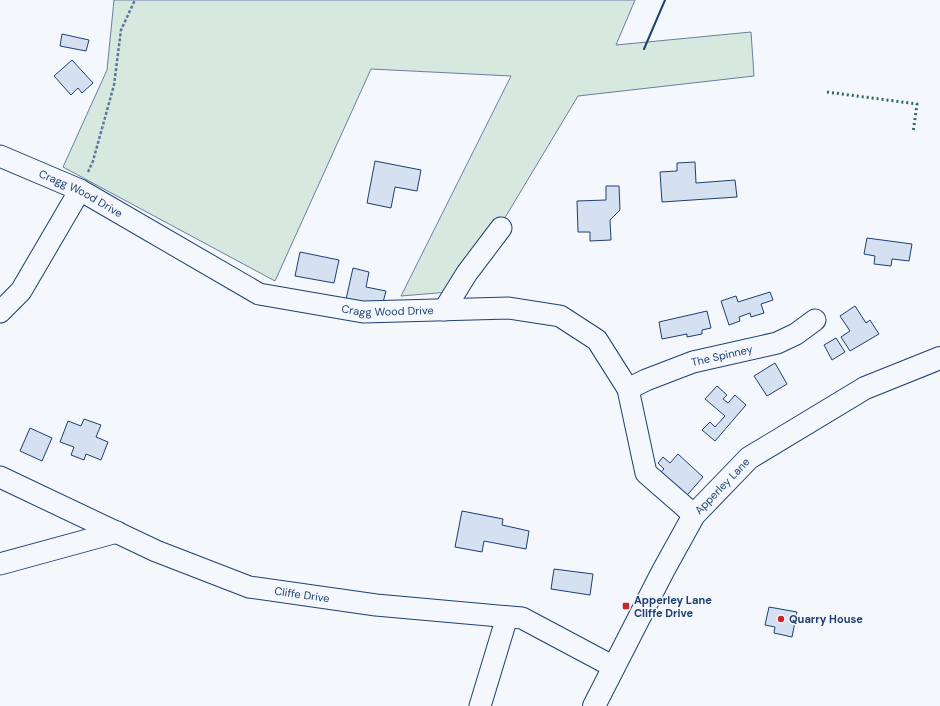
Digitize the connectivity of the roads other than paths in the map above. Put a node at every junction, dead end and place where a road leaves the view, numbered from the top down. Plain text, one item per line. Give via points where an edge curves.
1 (0, 156) edge
2 (80, 190) junction
3 (501, 228) dead end
4 (444, 310) junction
5 (0, 312) edge
6 (815, 320) dead end
7 (940, 358) edge
8 (628, 389) junction
9 (0, 477) edge
10 (694, 515) junction
11 (117, 532) junction
12 (0, 564) edge
13 (506, 617) junction
14 (614, 668) junction
15 (480, 706) edge
16 (594, 706) edge

1 - 2 street, Cragg Wood Drive
2 - 4 street, Cragg Wood Drive via 259,294 363,312
2 - 5 street via 21,291
3 - 4 street via 467,273
4 - 8 street, Cragg Wood Drive via 509,308 560,316 597,340
6 - 8 street, The Spinney via 796,334 777,343 693,362
7 - 10 highway, Apperley Lane via 865,388 749,458
8 - 10 street, Cragg Wood Drive via 646,473
9 - 11 street, Cliffe Drive
10 - 14 highway, Apperley Lane
11 - 12 street
11 - 13 street, Cliffe Drive via 156,551 249,587 376,605
13 - 14 street, Cliffe Drive via 522,618
13 - 15 street
14 - 16 highway, Apperley Lane

